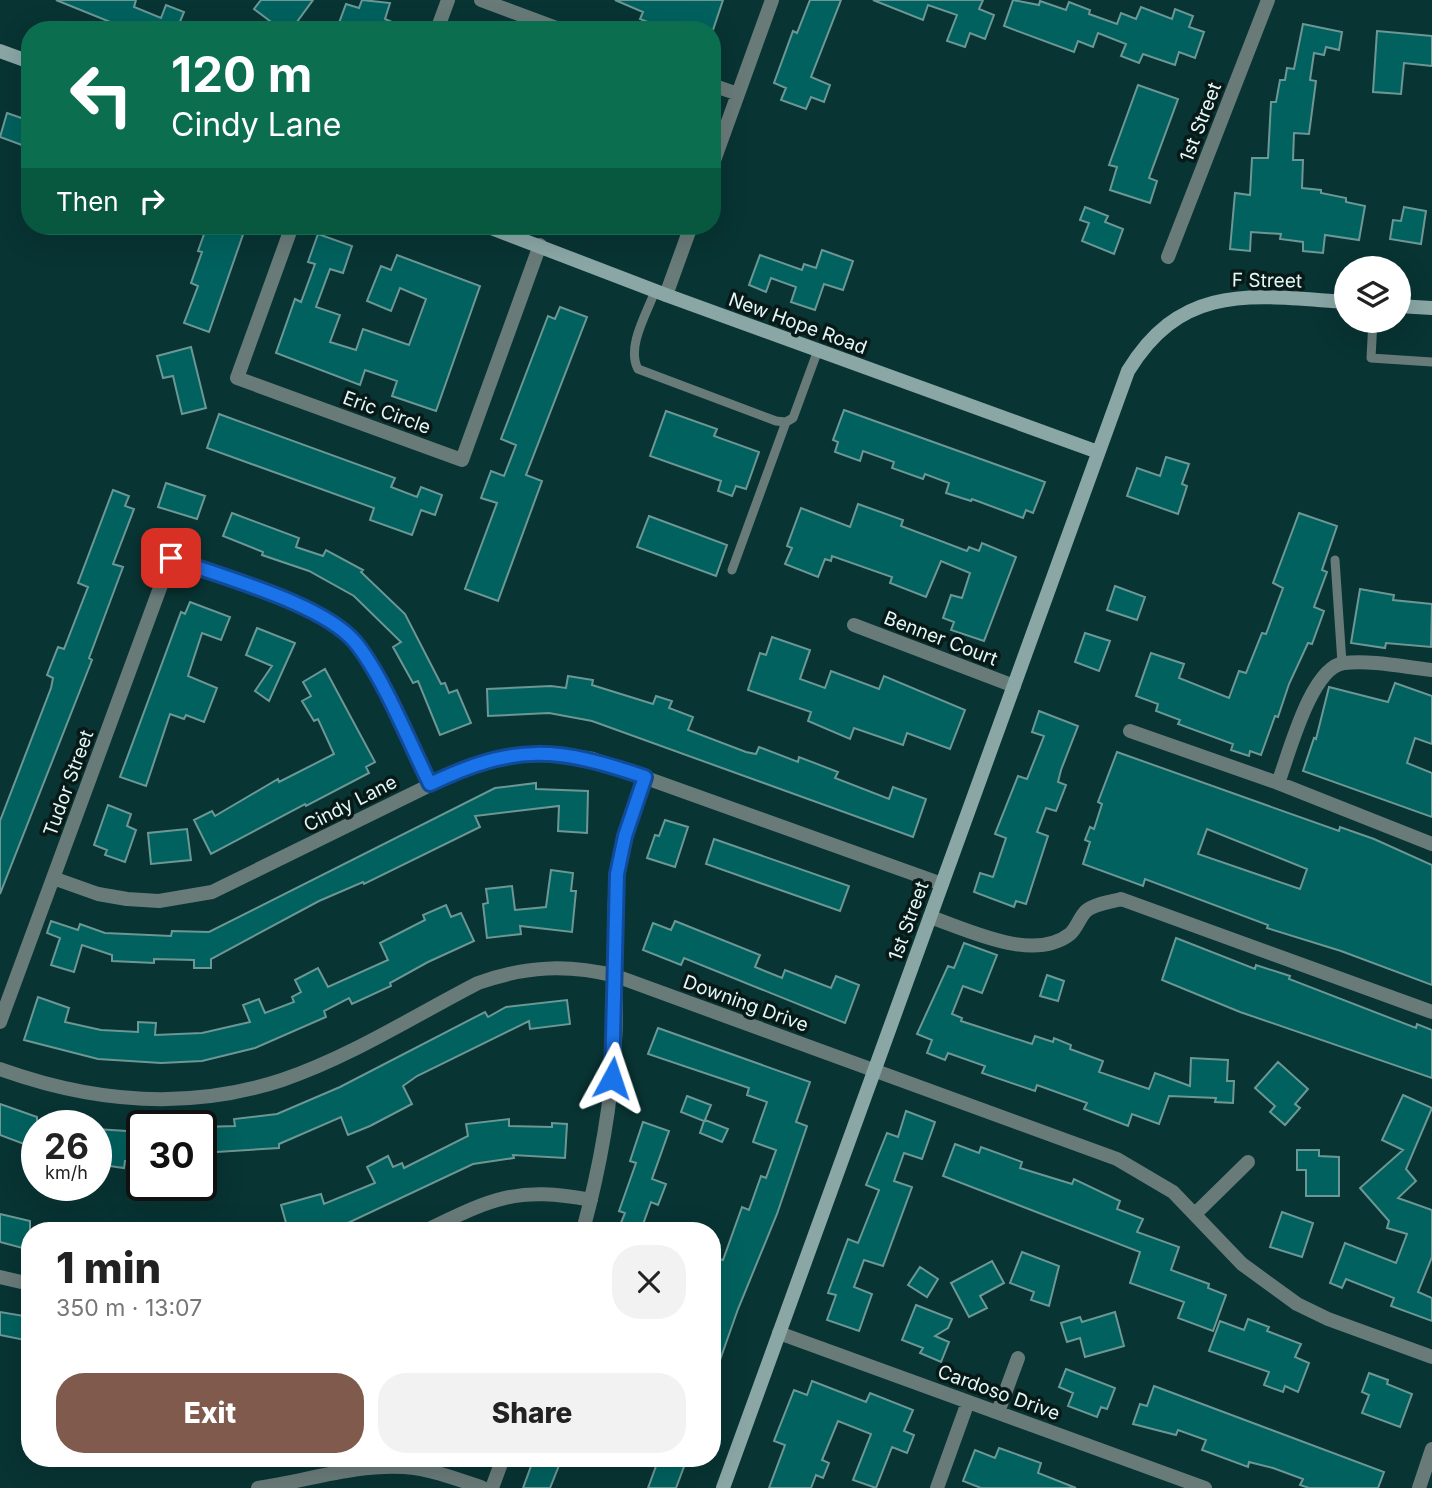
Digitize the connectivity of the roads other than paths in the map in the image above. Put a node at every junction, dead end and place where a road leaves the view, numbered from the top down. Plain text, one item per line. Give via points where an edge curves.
1 (448, 0) edge
2 (481, 0) edge
3 (772, 0) edge
4 (1268, 0) edge
5 (441, 21) edge
6 (538, 21) edge
7 (0, 51) edge
8 (21, 59) edge
9 (721, 88) edge
10 (738, 94) junction
11 (721, 141) edge
12 (289, 235) edge
13 (512, 235) edge
14 (687, 235) edge
15 (540, 245) junction
16 (1168, 257) dead end
17 (660, 293) junction
18 (1334, 301) edge
19 (1411, 307) edge
20 (1432, 308) edge
21 (1372, 333) edge
22 (818, 350) junction
23 (1432, 362) edge
24 (1131, 367) joint
25 (786, 422) junction
26 (1098, 452) junction
27 (1335, 560) dead end
28 (732, 570) dead end
29 (854, 625) dead end
30 (1342, 663) junction
31 (1432, 670) edge
32 (1014, 686) junction
33 (1130, 731) dead end
34 (645, 777) junction
35 (1278, 783) junction
36 (430, 784) junction
37 (1432, 844) edge
38 (53, 878) junction
39 (942, 884) junction
40 (930, 917) junction
41 (616, 976) junction
42 (1432, 1012) edge
43 (0, 1021) edge
44 (0, 1069) edge
45 (875, 1070) junction
46 (1248, 1162) dead end
47 (591, 1200) junction
48 (1196, 1213) junction
49 (444, 1222) edge
50 (585, 1222) edge
51 (0, 1277) edge
52 (21, 1282) edge
53 (779, 1333) junction
54 (1432, 1357) edge
55 (1018, 1358) dead end
56 (968, 1402) junction
57 (998, 1412) junction
58 (1432, 1449) edge
59 (500, 1467) edge
60 (258, 1488) edge
61 (483, 1488) edge
62 (492, 1488) edge
63 (723, 1488) edge
64 (937, 1488) edge
65 (1205, 1488) edge
66 (1419, 1488) edge

1 - 5 street
2 - 6 street
3 - 10 street
4 - 16 street, 1st Street
7 - 8 street
9 - 10 street
10 - 11 street
12 - 15 street, Eric Circle via 237,378 462,460
13 - 15 street, New Hope Road
14 - 17 street
15 - 17 street, New Hope Road
17 - 22 street, New Hope Road
17 - 25 lane via 634,350 638,369
18 - 24 street, F Street via 1254,296 1205,304 1160,329
19 - 20 street
21 - 23 lane via 1371,358
22 - 25 lane via 797,410
22 - 26 street, New Hope Road
24 - 26 street, 1st Street
25 - 28 lane
26 - 32 street, 1st Street
27 - 30 lane
29 - 32 street, Benner Court
30 - 31 street
30 - 35 street via 1325,673 1314,690
32 - 39 street, 1st Street
33 - 35 street
34 - 36 street, Cindy Lane via 593,759 533,752 471,765
34 - 39 street, Cindy Lane
34 - 41 street via 617,874
35 - 37 street
36 - 38 street, Cindy Lane via 212,892 159,901 127,899
36 - 38 street, Tudor Street via 366,658 340,628 309,610 171,558
38 - 43 street, Tudor Street
39 - 40 street, 1st Street
40 - 42 street via 1000,940 1054,943 1072,933 1087,910 1121,899
40 - 45 street, 1st Street
41 - 44 street, Downing Drive via 556,967 503,974 307,1070 242,1091 201,1098 125,1099 89,1094
41 - 45 street, Downing Drive
41 - 47 street via 610,1098
45 - 48 street, Downing Drive via 1117,1159 1146,1174
45 - 53 street, 1st Street
46 - 48 street
47 - 49 street via 523,1193 480,1205
47 - 50 street
48 - 54 street, Downing Drive via 1242,1264 1297,1304
51 - 52 street
53 - 56 street, Cardoso Drive
53 - 63 street, 1st Street
55 - 57 street
56 - 57 street, Cardoso Drive
56 - 64 street
57 - 65 street, Cardoso Drive
58 - 66 street
59 - 62 street
60 - 61 street via 374,1467 406,1467

